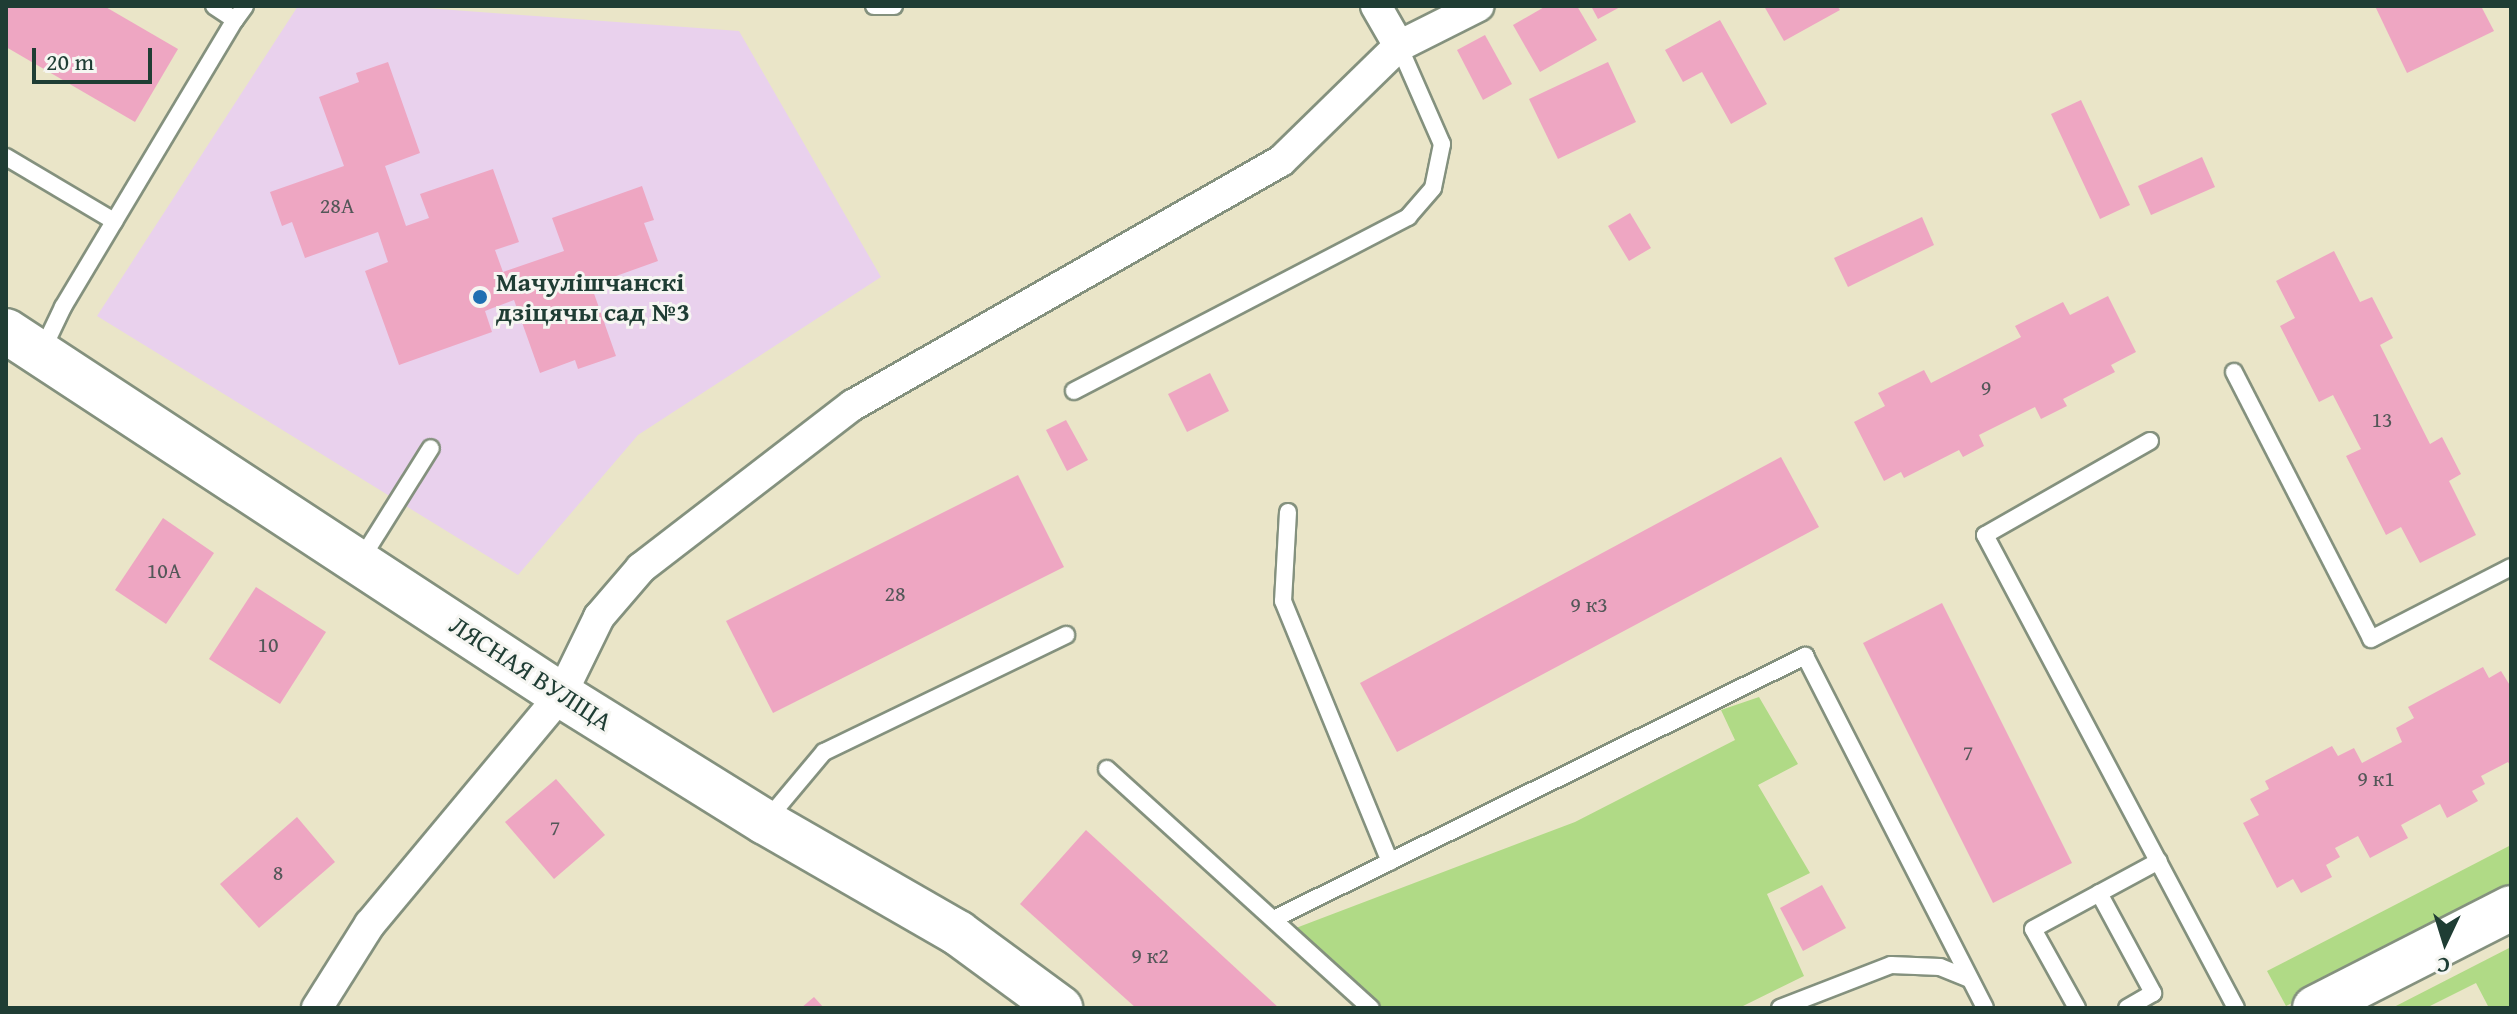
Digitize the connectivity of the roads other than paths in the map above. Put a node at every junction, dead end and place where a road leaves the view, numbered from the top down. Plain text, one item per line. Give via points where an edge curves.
1 (214, 6) edge
2 (874, 6) edge
3 (894, 6) edge
4 (1376, 6) edge
5 (1479, 6) edge
6 (240, 13) edge
7 (1399, 46) junction
8 (6, 157) edge
9 (114, 221) junction
10 (23, 343) edge
11 (2234, 372) dead end
12 (1074, 391) dead end
13 (2150, 441) dead end
14 (431, 448) dead end
15 (1288, 512) dead end
16 (360, 561) junction
17 (2511, 567) edge
18 (1066, 635) dead end
19 (561, 695) junction
20 (1107, 769) dead end
21 (765, 822) junction
22 (2159, 861) junction
23 (1390, 862) junction
24 (2099, 893) junction
25 (2511, 908) edge
26 (1274, 919) junction
27 (1970, 979) junction
28 (317, 1008) edge
29 (1060, 1008) edge
30 (1371, 1008) edge
31 (1780, 1008) edge
32 (1985, 1008) edge
33 (2077, 1008) edge
34 (2127, 1008) edge
35 (2236, 1008) edge
36 (2315, 1008) edge

1 - 6 lane
2 - 3 lane
4 - 7 street
5 - 7 street
6 - 9 lane
7 - 12 lane via 1442,144 1433,188 1408,217
7 - 19 street via 1281,161 853,405 641,568 599,617
8 - 9 lane
9 - 10 lane
10 - 16 main road, ЛЯСНАЯ ВУЛІЦА
11 - 17 lane via 2371,639
13 - 22 lane via 1985,535
14 - 16 lane
15 - 23 lane via 1283,601
16 - 19 main road, ЛЯСНАЯ ВУЛІЦА
18 - 21 lane via 824,752
19 - 21 main road, ЛЯСНАЯ ВУЛІЦА
19 - 28 street via 370,924
20 - 26 lane
21 - 29 main road, ЛЯСНАЯ ВУЛІЦА via 958,933
22 - 24 lane
22 - 35 lane
23 - 26 lane
23 - 27 lane via 1805,656
24 - 33 lane via 2033,929
24 - 34 lane via 2153,993
25 - 36 main road
26 - 30 lane
27 - 31 lane via 1940,967 1891,965
27 - 32 lane

